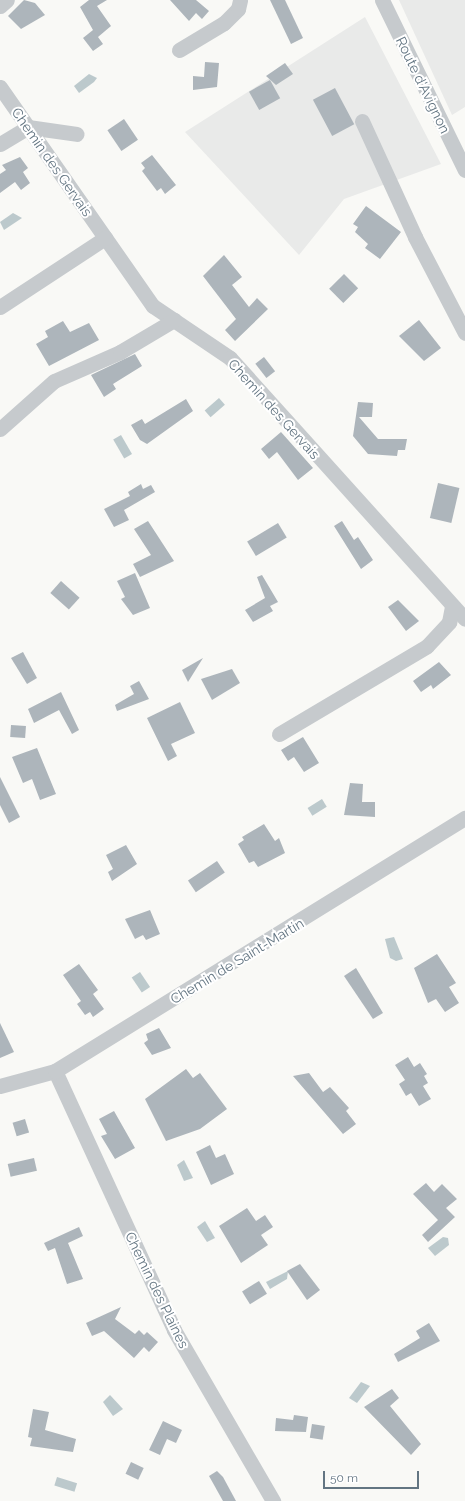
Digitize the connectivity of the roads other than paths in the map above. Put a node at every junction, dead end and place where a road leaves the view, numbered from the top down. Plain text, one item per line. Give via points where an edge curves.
1 (7, 0) edge
2 (240, 0) edge
3 (382, 0) edge
4 (0, 6) edge
5 (179, 50) dead end
6 (0, 87) edge
7 (362, 121) dead end
8 (28, 127) junction
9 (77, 134) dead end
10 (0, 144) edge
11 (465, 170) edge
12 (105, 238) junction
13 (0, 307) edge
14 (174, 320) junction
15 (465, 333) edge
16 (0, 429) edge
17 (452, 606) junction
18 (465, 619) edge
19 (280, 734) dead end
20 (465, 818) edge
21 (55, 1071) junction
22 (0, 1086) edge
23 (273, 1501) edge

1 - 4 street
2 - 5 street via 238,9 224,23
3 - 11 street, Route d'Avignon
6 - 8 street, Chemin des Gervais
7 - 15 street via 415,237
8 - 9 street
8 - 10 street
8 - 12 street, Chemin des Gervais
12 - 13 street
12 - 14 street, Chemin des Gervais via 153,306
14 - 16 street via 120,352 54,381
14 - 17 street, Chemin des Gervais via 230,358
17 - 18 street, Chemin des Gervais
17 - 19 street via 449,622 427,646
20 - 21 street, Chemin de Saint-Martin
21 - 22 street, Chemin de Saint-Martin
21 - 23 street, Chemin des Plaines via 174,1330

